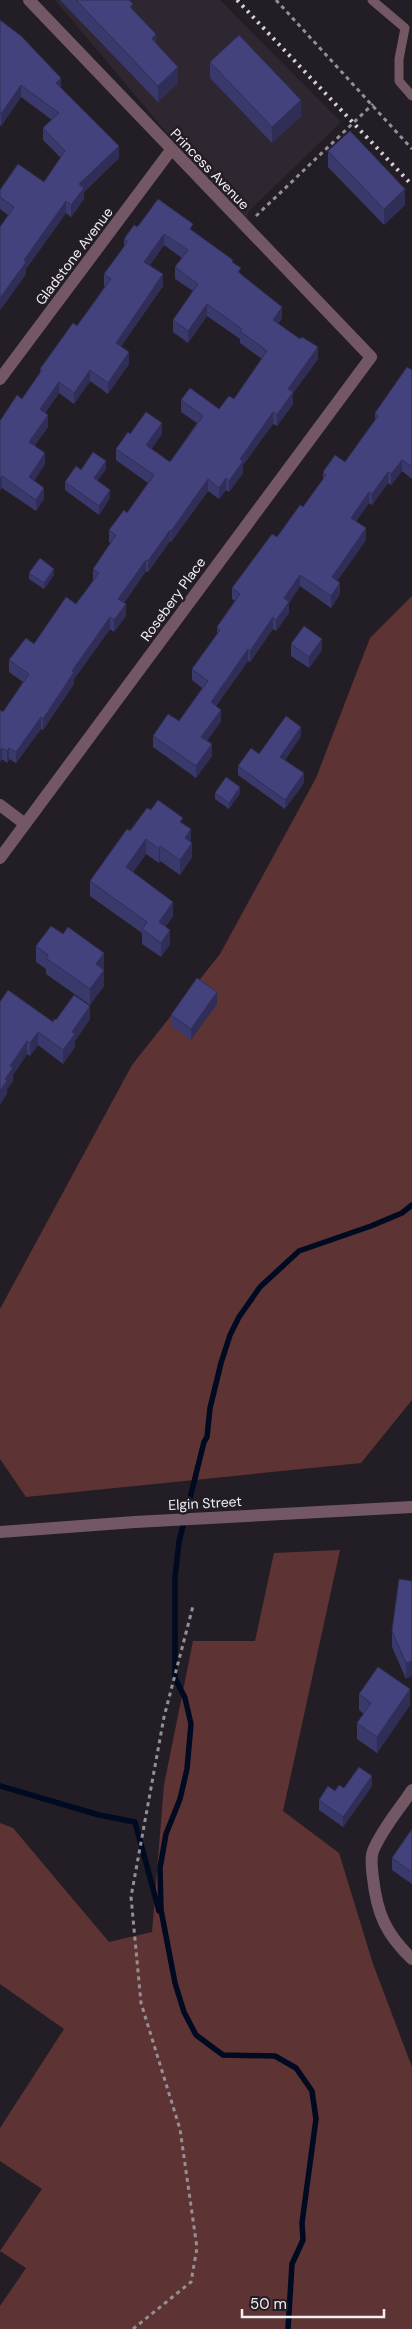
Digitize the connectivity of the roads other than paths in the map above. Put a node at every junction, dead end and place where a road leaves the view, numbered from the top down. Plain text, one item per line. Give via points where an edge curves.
1 (29, 0) edge
2 (372, 0) edge
3 (412, 96) edge
4 (172, 150) junction
5 (371, 357) joint
6 (0, 379) edge
7 (0, 805) edge
8 (25, 824) junction
9 (0, 858) edge
10 (412, 1507) edge
11 (0, 1532) edge
12 (412, 1790) edge
13 (412, 1959) edge

1 - 4 street, Princess Avenue
2 - 3 lane via 405,28 398,59 399,81
4 - 5 street, Princess Avenue
4 - 6 street, Gladstone Avenue
5 - 8 street, Rosebery Place
7 - 8 street
8 - 9 street, Rosebery Place
10 - 11 street, Elgin Street
12 - 13 street via 372,1853 377,1900 386,1928

